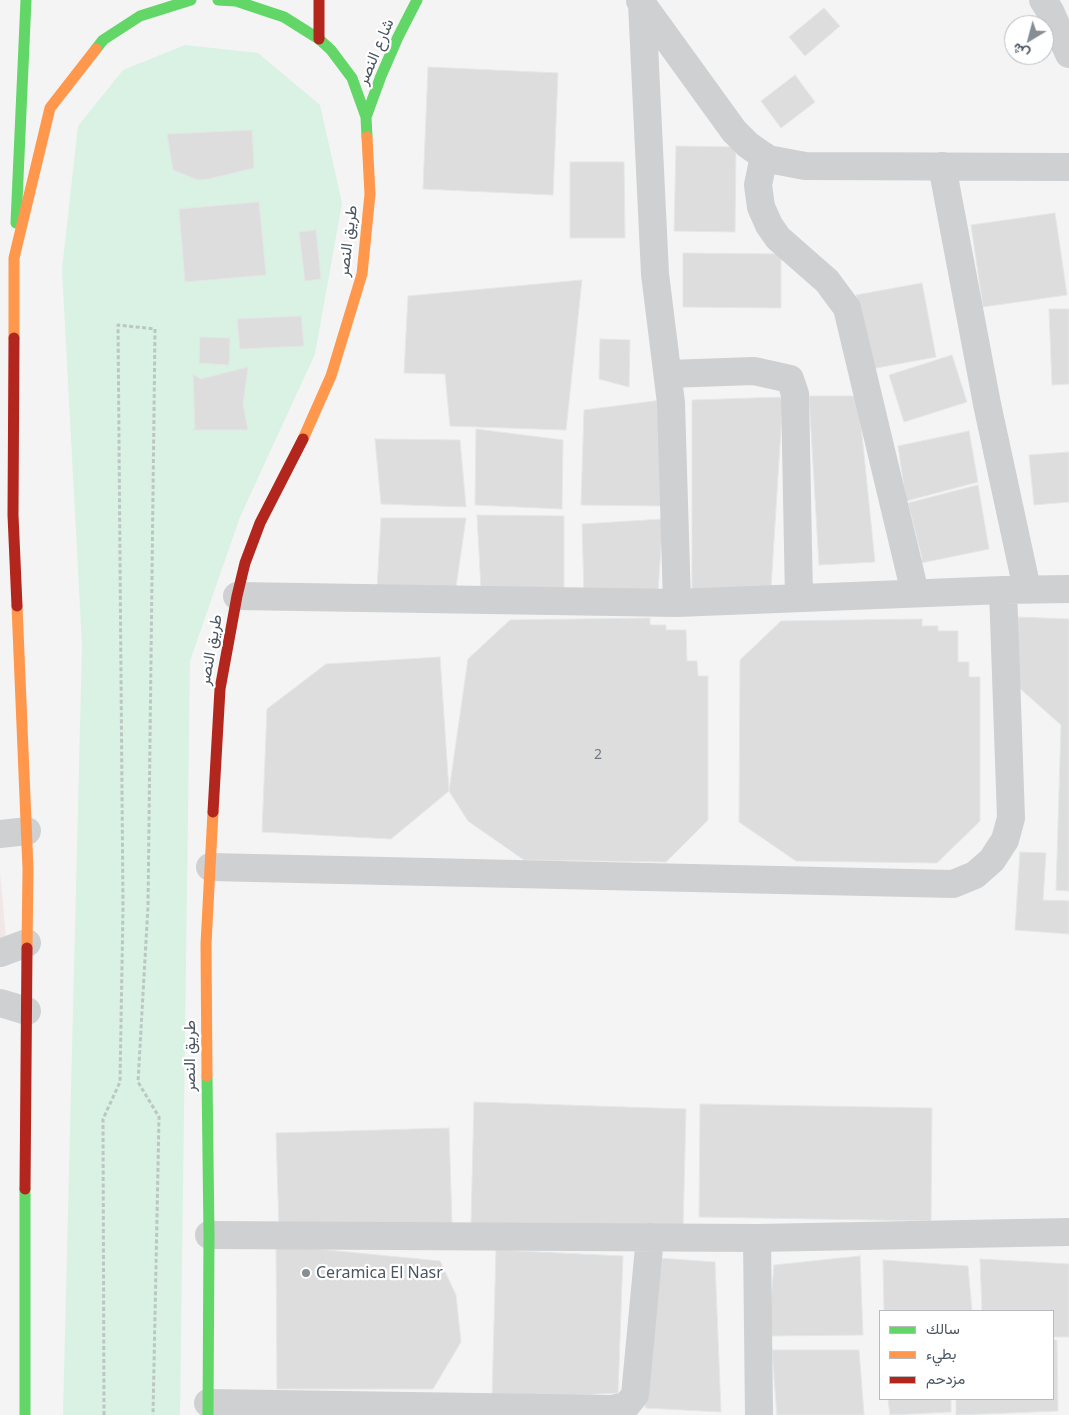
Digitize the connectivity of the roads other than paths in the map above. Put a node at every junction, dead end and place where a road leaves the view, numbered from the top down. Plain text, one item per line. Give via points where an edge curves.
1 (26, 0) edge
2 (148, 0) edge
3 (192, 0) edge
4 (218, 0) edge
5 (319, 0) edge
6 (417, 0) edge
7 (1043, 0) edge
8 (640, 2) edge
9 (171, 5) junction
10 (319, 39) junction
11 (1068, 47) edge
12 (366, 117) junction
13 (764, 156) junction
14 (942, 166) junction
15 (1069, 167) edge
16 (14, 258) junction
17 (668, 374) junction
18 (1069, 589) edge
19 (1015, 590) junction
20 (915, 593) junction
21 (237, 596) junction
22 (799, 598) junction
23 (677, 603) junction
24 (27, 831) junction
25 (0, 834) edge
26 (210, 867) junction
27 (27, 943) junction
28 (0, 953) edge
29 (0, 1003) edge
30 (26, 1012) junction
31 (1069, 1232) edge
32 (209, 1235) junction
33 (650, 1237) junction
34 (757, 1238) junction
35 (208, 1409) edge
36 (25, 1415) edge
37 (759, 1415) edge

1 - 16 main road
2 - 9 main road
3 - 9 main road
4 - 10 main road, طريق النصر via 236,1 284,17
5 - 10 main road
6 - 12 main road, شارع النصر via 384,68
7 - 11 street
8 - 13 street via 734,131
8 - 17 street via 655,274
9 - 16 main road via 140,16 102,40 50,108
10 - 12 main road, طريق النصر via 332,50 352,78
12 - 21 main road, طريق النصر via 370,194 362,274 330,376 307,431 260,523
13 - 14 street via 805,166
13 - 20 street via 758,185 761,207 769,225 778,238 827,281 847,308
14 - 15 street
14 - 19 street via 987,404
16 - 24 main road via 13,515
17 - 22 street via 754,371 790,379 795,394
17 - 23 street
18 - 19 street
19 - 20 street
19 - 26 street via 1012,818 1005,840 992,860 975,875 953,884
20 - 22 street
21 - 23 street
21 - 26 main road, طريق النصر via 220,689
22 - 23 street
24 - 25 street
24 - 27 main road
26 - 32 main road, طريق النصر via 206,944
27 - 28 street
27 - 30 main road
29 - 30 street
30 - 36 main road
31 - 34 street
32 - 33 street
32 - 35 main road, طريق النصر
33 - 34 street
33 - 35 street via 635,1395 626,1406 613,1409
34 - 37 street

